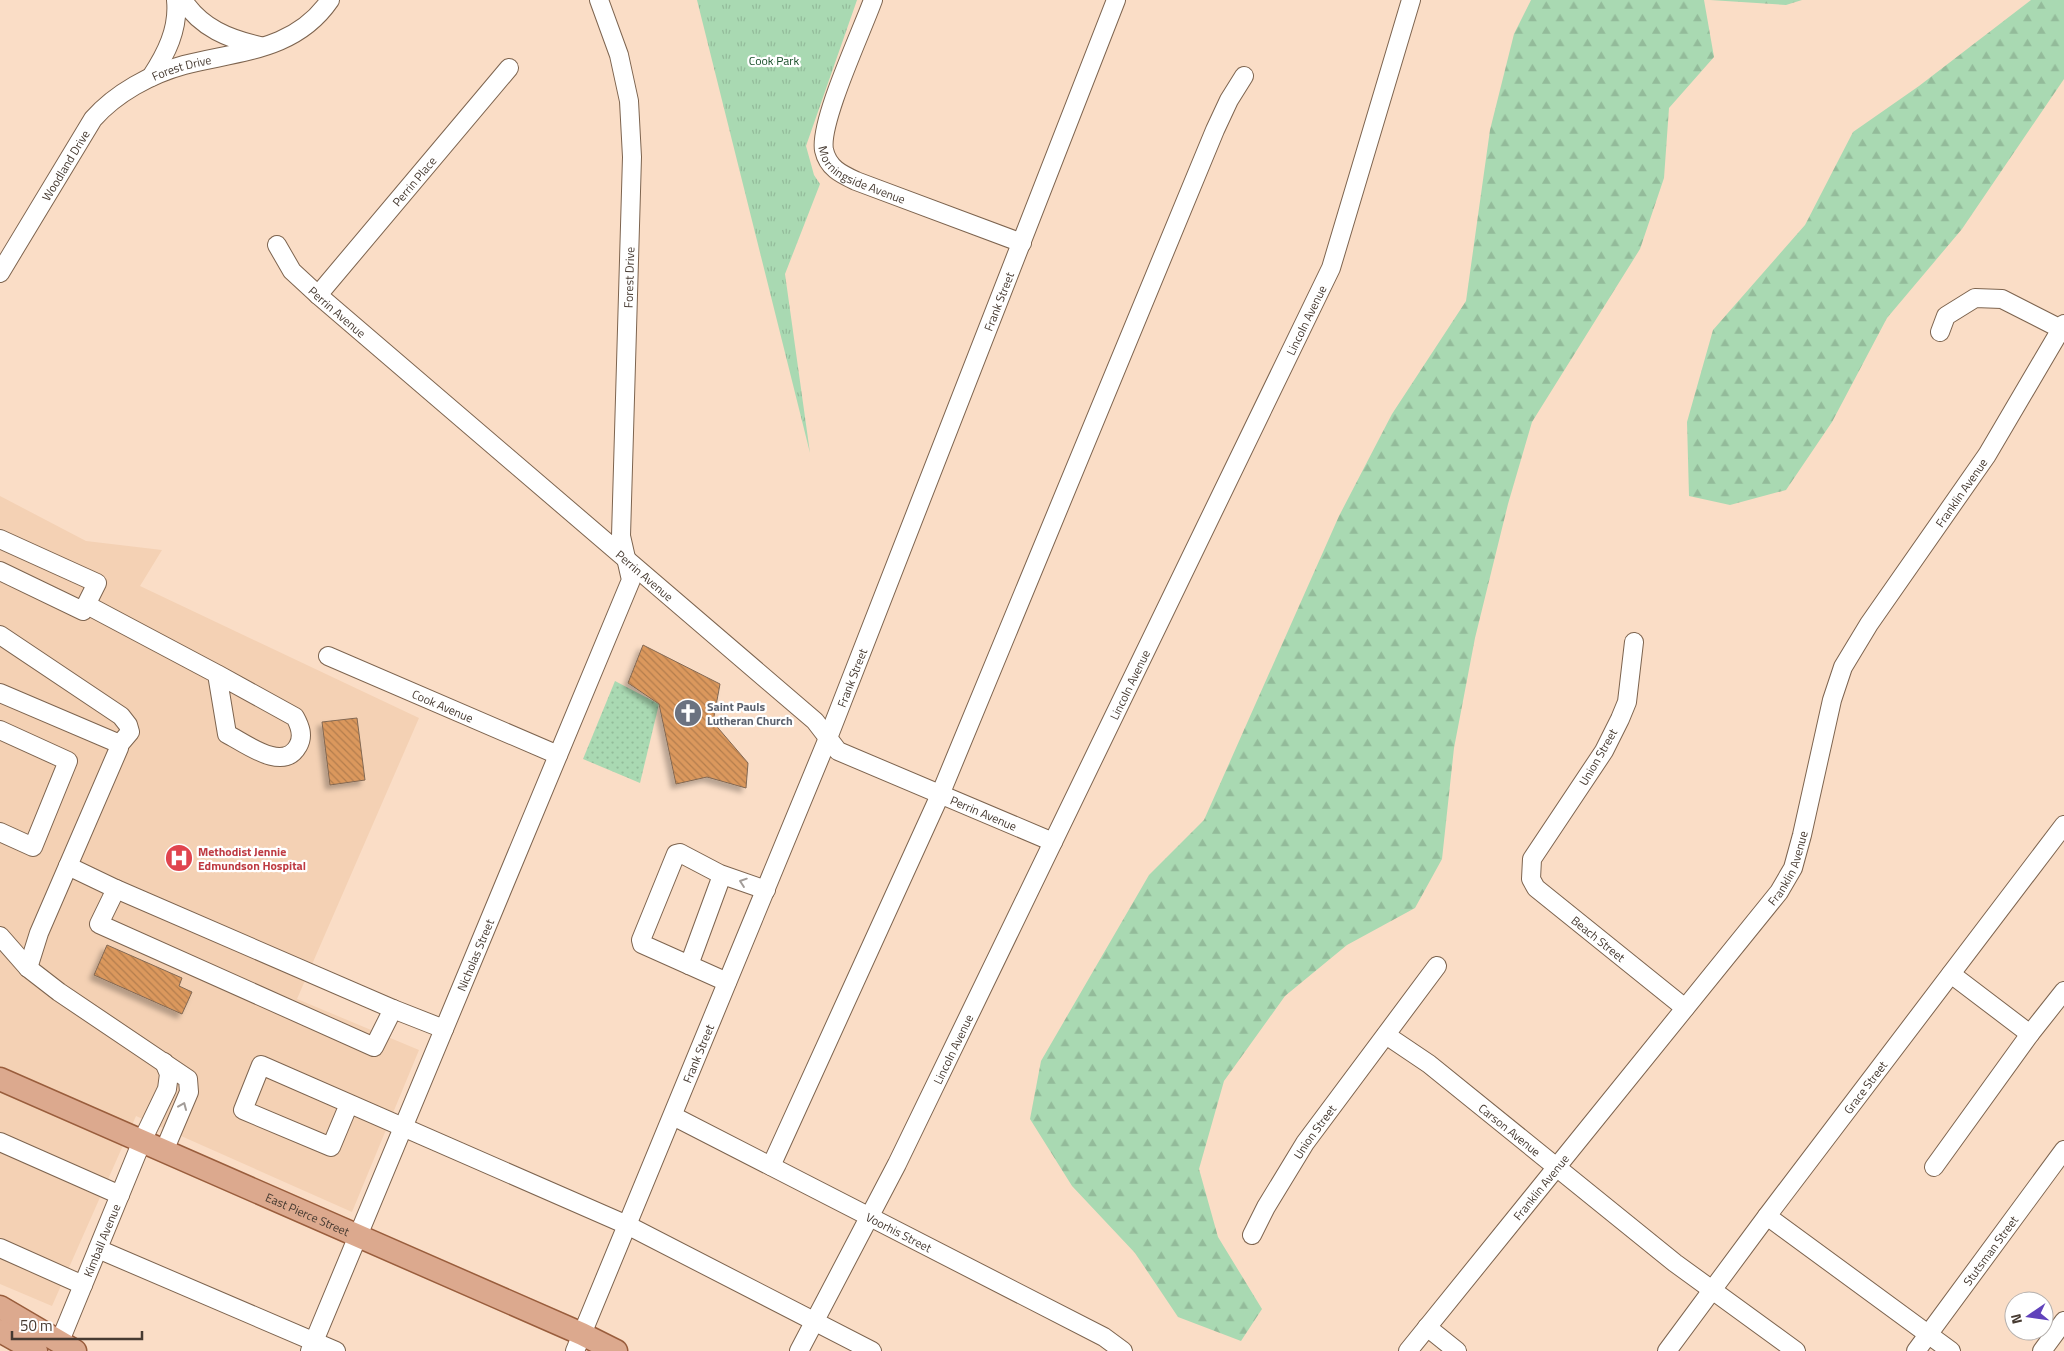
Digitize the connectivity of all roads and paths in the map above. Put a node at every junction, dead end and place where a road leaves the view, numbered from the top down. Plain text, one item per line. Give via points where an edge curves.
1 (176, 0) edge
2 (183, 0) edge
3 (330, 0) edge
4 (599, 0) edge
5 (873, 0) edge
6 (1116, 0) edge
7 (1410, 0) edge
8 (263, 47) junction
9 (509, 68) dead end
10 (1244, 76) dead end
11 (151, 77) junction
12 (1022, 243) junction
13 (277, 245) dead end
14 (0, 273) edge
15 (318, 295) junction
16 (2063, 326) edge
17 (1940, 332) dead end
18 (0, 539) edge
19 (626, 558) junction
20 (0, 571) edge
21 (87, 605) junction
22 (0, 635) edge
23 (1634, 642) dead end
24 (328, 656) dead end
25 (217, 674) junction
26 (0, 693) edge
27 (0, 730) edge
28 (828, 738) junction
29 (119, 745) junction
30 (558, 755) junction
31 (940, 795) junction
32 (2064, 825) edge
33 (0, 832) edge
34 (1054, 842) junction
35 (1532, 859) joint
36 (68, 866) junction
37 (720, 874) junction
38 (116, 889) junction
39 (766, 890) junction
40 (0, 936) edge
41 (689, 965) junction
42 (1437, 966) dead end
43 (28, 968) junction
44 (1951, 974) junction
45 (728, 982) junction
46 (2064, 991) edge
47 (1685, 1008) junction
48 (393, 1009) junction
49 (444, 1029) junction
50 (2030, 1034) junction
51 (1386, 1035) junction
52 (164, 1062) junction
53 (0, 1079) edge
54 (349, 1104) junction
55 (673, 1116) junction
56 (403, 1128) junction
57 (142, 1141) junction
58 (0, 1142) edge
59 (2064, 1150) edge
60 (164, 1151) junction
61 (771, 1166) junction
62 (1934, 1166) dead end
63 (1557, 1167) junction
64 (120, 1195) junction
65 (1767, 1216) junction
66 (870, 1217) junction
67 (627, 1225) junction
68 (1252, 1235) dead end
69 (358, 1236) junction
70 (0, 1248) edge
71 (98, 1249) junction
72 (83, 1285) junction
73 (1712, 1290) junction
74 (0, 1307) edge
75 (2064, 1321) edge
76 (814, 1322) junction
77 (1427, 1327) junction
78 (0, 1331) edge
79 (1929, 1334) junction
80 (579, 1343) edge
81 (68, 1346) edge
82 (312, 1346) edge
83 (1793, 1350) edge
84 (36, 1351) edge
85 (336, 1351) edge
86 (616, 1351) edge
87 (800, 1351) edge
88 (872, 1351) edge
89 (1123, 1351) edge
90 (1408, 1351) edge
91 (1457, 1351) edge
92 (1667, 1351) edge
93 (1916, 1351) edge
94 (1951, 1351) edge
95 (2042, 1351) edge

1 - 11 street, Forest Drive via 174,26 166,54
2 - 8 street, Forest Drive via 192,12 218,33
3 - 8 street, Forest Drive via 308,26
4 - 19 street, Forest Drive via 620,55 629,101 632,157 621,536
5 - 12 street, Morningside Avenue via 833,103 825,135 827,159 840,174 856,181
6 - 12 street, Frank Street
7 - 34 street, Lincoln Avenue via 1331,268
8 - 11 street, Forest Drive via 182,66
9 - 15 street, Perrin Place
10 - 31 street via 1215,130
11 - 14 street, Woodland Drive via 117,97 93,119
12 - 28 street, Frank Street
13 - 15 street, Perrin Avenue via 292,271
15 - 19 street, Perrin Avenue
16 - 17 street via 2002,298 1975,298 1946,316
16 - 47 street, Franklin Avenue via 1988,455 1844,667 1832,700 1793,868 1779,892
18 - 21 street via 97,583
19 - 28 street, Perrin Avenue via 815,721
19 - 30 street, Nicholas Street via 631,580
20 - 21 street via 83,611
21 - 25 street
22 - 29 street via 121,716 130,732
23 - 35 street, Union Street via 1627,702 1620,719 1604,751
24 - 30 street, Cook Avenue
25 - 25 street via 227,734 268,756 281,758 298,747 302,738 294,717
26 - 29 street
27 - 33 street via 68,761 33,847
28 - 31 street, Perrin Avenue via 838,751 855,760
28 - 39 street, Frank Street
29 - 36 street
30 - 49 street, Nicholas Street
31 - 34 street, Perrin Avenue
31 - 61 street
32 - 44 street, Grace Street
34 - 66 street, Lincoln Avenue
35 - 47 street, Beach Street via 1531,879 1536,888
36 - 38 street
36 - 43 street via 39,933
39 -> 37 street
37 - 41 street
37 - 41 street via 680,853 676,854 641,940 646,947
38 - 48 street
38 - 48 street via 99,924 374,1047
39 - 45 street, Frank Street
40 - 43 street
41 - 45 street
42 - 51 street
43 - 52 street
44 - 50 street
44 - 65 street, Grace Street
45 - 55 street, Frank Street
46 - 50 street
47 - 63 street, Franklin Avenue
48 - 49 street
49 - 56 street, Nicholas Street
50 - 62 street
51 - 63 street, Carson Avenue via 1429,1064
51 - 68 street, Union Street via 1305,1143
52 - 57 street, Kimball Avenue via 169,1074 167,1088
60 -> 52 street via 189,1092 188,1079
53 - 57 main road, East Pierce Street
54 - 54 street via 261,1065 244,1110 332,1147
54 - 56 street
55 - 61 street, Voorhis Street
55 - 67 street, Frank Street
56 - 67 street
56 - 69 street, Nicholas Street
57 - 60 main road, East Pierce Street
57 - 64 street, Kimball Avenue
58 - 64 street
59 - 79 street, Stutsman Street
60 - 69 main road, East Pierce Street
61 - 66 street, Voorhis Street
63 - 73 street, Carson Avenue
63 - 77 street, Franklin Avenue
64 - 71 street, Kimball Avenue
65 - 73 street, Grace Street
65 - 79 street
66 - 76 street, Lincoln Avenue
66 - 89 street, Voorhis Street via 1104,1337
67 - 76 street
67 - 80 street, Frank Street
69 - 80 main road, East Pierce Street
69 - 82 street, Nicholas Street
70 - 72 street
71 - 72 street, Kimball Avenue
71 - 82 street
72 - 81 street, Kimball Avenue
73 - 83 street, Carson Avenue
73 - 92 street, Grace Street
74 - 81 main road
75 - 95 street
76 - 87 street, Lincoln Avenue
76 - 88 street
77 - 90 street, Franklin Avenue
77 - 91 street
78 - 84 main road
79 - 93 street, Stutsman Street
79 - 94 street
80 - 86 main road, East Pierce Street
82 - 85 street

